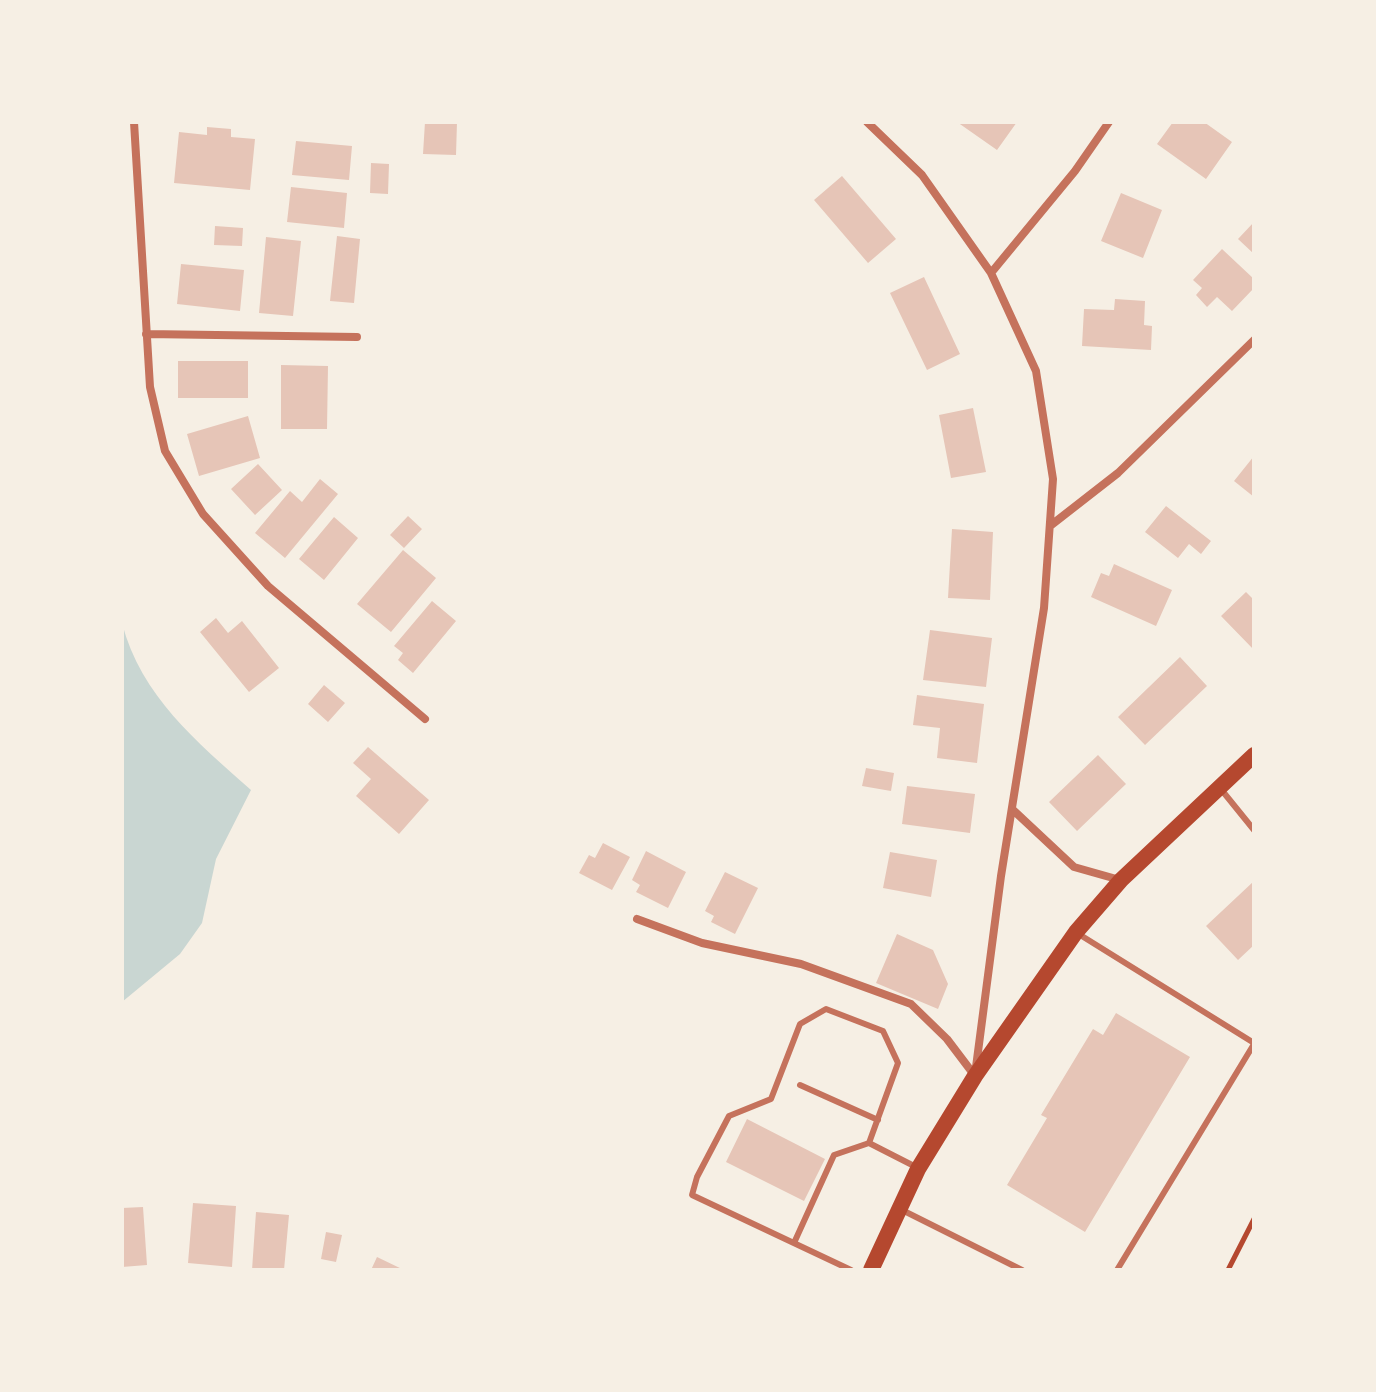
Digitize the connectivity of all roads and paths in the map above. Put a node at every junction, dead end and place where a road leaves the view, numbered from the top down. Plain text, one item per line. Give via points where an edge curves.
1 (134, 122) edge
2 (867, 122) edge
3 (1109, 122) edge
4 (991, 273) junction
5 (146, 334) junction
6 (357, 337) dead end
7 (1254, 340) edge
8 (1050, 526) junction
9 (425, 719) dead end
10 (1252, 761) edge
11 (1220, 788) junction
12 (1012, 809) junction
13 (1254, 830) edge
14 (1121, 880) junction
15 (637, 919) dead end
16 (1076, 932) junction
17 (1254, 1043) edge
18 (975, 1076) junction
19 (800, 1085) dead end
20 (878, 1120) junction
21 (869, 1143) junction
22 (918, 1169) junction
23 (899, 1208) junction
24 (1254, 1219) edge
25 (794, 1243) junction
26 (851, 1270) edge
27 (871, 1270) edge
28 (1022, 1270) edge
29 (1117, 1270) edge
30 (1228, 1270) edge

1 - 5 street
2 - 4 street via 922,175
3 - 4 street
4 - 8 street via 1036,371 1053,479
5 - 6 street
5 - 9 street via 150,387 165,451 203,514 268,586
7 - 8 street via 1118,473
8 - 12 street via 1044,608
10 - 11 main road
11 - 13 lane
11 - 14 main road
12 - 14 street via 1074,867
12 - 18 street
14 - 16 main road
15 - 18 street via 702,943 801,964 911,1004
16 - 17 lane
16 - 18 main road
17 - 29 lane
18 - 22 main road
19 - 20 lane
20 - 21 lane
20 - 25 lane via 898,1063 883,1031 826,1009 800,1024 771,1099 729,1116 692,1195
21 - 22 lane
21 - 25 lane via 834,1155
22 - 23 main road
23 - 27 main road
23 - 28 lane
24 - 30 path
25 - 26 lane

